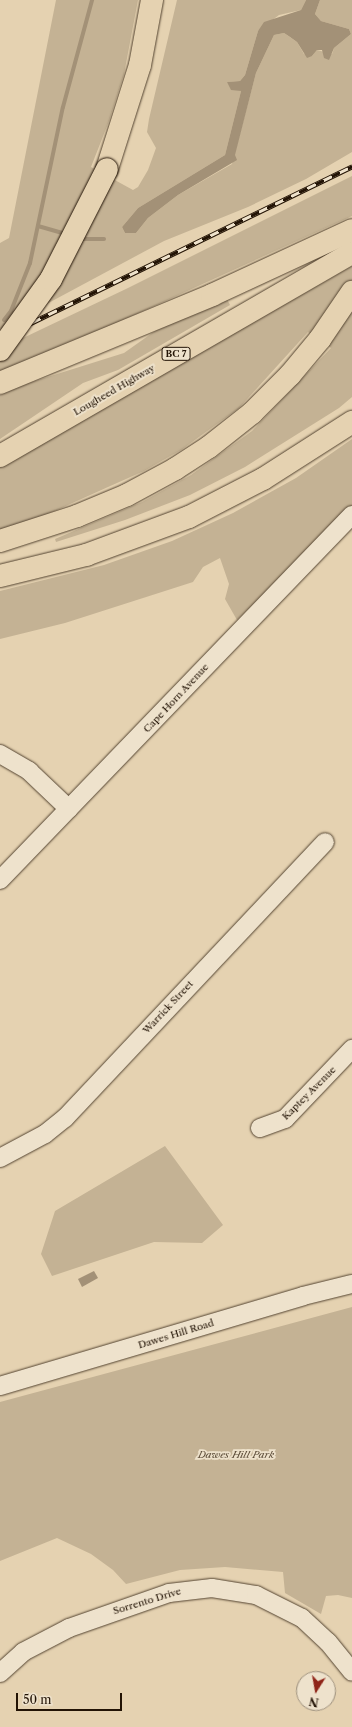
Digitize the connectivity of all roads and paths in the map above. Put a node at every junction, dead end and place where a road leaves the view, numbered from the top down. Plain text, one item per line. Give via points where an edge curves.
1 (152, 0) edge
2 (352, 230) edge
3 (352, 253) edge
4 (352, 292) edge
5 (0, 350) edge
6 (0, 383) edge
7 (352, 422) edge
8 (0, 456) edge
9 (352, 516) edge
10 (0, 542) edge
11 (0, 576) edge
12 (0, 754) edge
13 (69, 808) junction
14 (325, 842) dead end
15 (0, 880) edge
16 (352, 1049) edge
17 (260, 1128) dead end
18 (0, 1158) edge
19 (352, 1284) edge
20 (0, 1386) edge
21 (352, 1672) edge
22 (0, 1673) edge

1 - 5 main road, bridge via 136,78 107,169 51,279
2 - 6 main road via 212,295
3 - 8 main road, Lougheed Highway / BC 7
4 - 10 main road via 320,339 286,380 220,439 175,469 103,505
7 - 11 main road via 286,466 189,517 86,555
9 - 13 street, Cape Horn Avenue
12 - 13 street via 29,771
13 - 15 street, Cape Horn Avenue
14 - 18 street, Warrick Street via 65,1118 45,1134
16 - 17 street, Kaptey Avenue via 285,1119
19 - 20 street, Dawes Hill Road via 303,1296
21 - 22 street, Sorrento Drive via 328,1642 302,1618 256,1595 212,1588 169,1592 69,1628 23,1652

